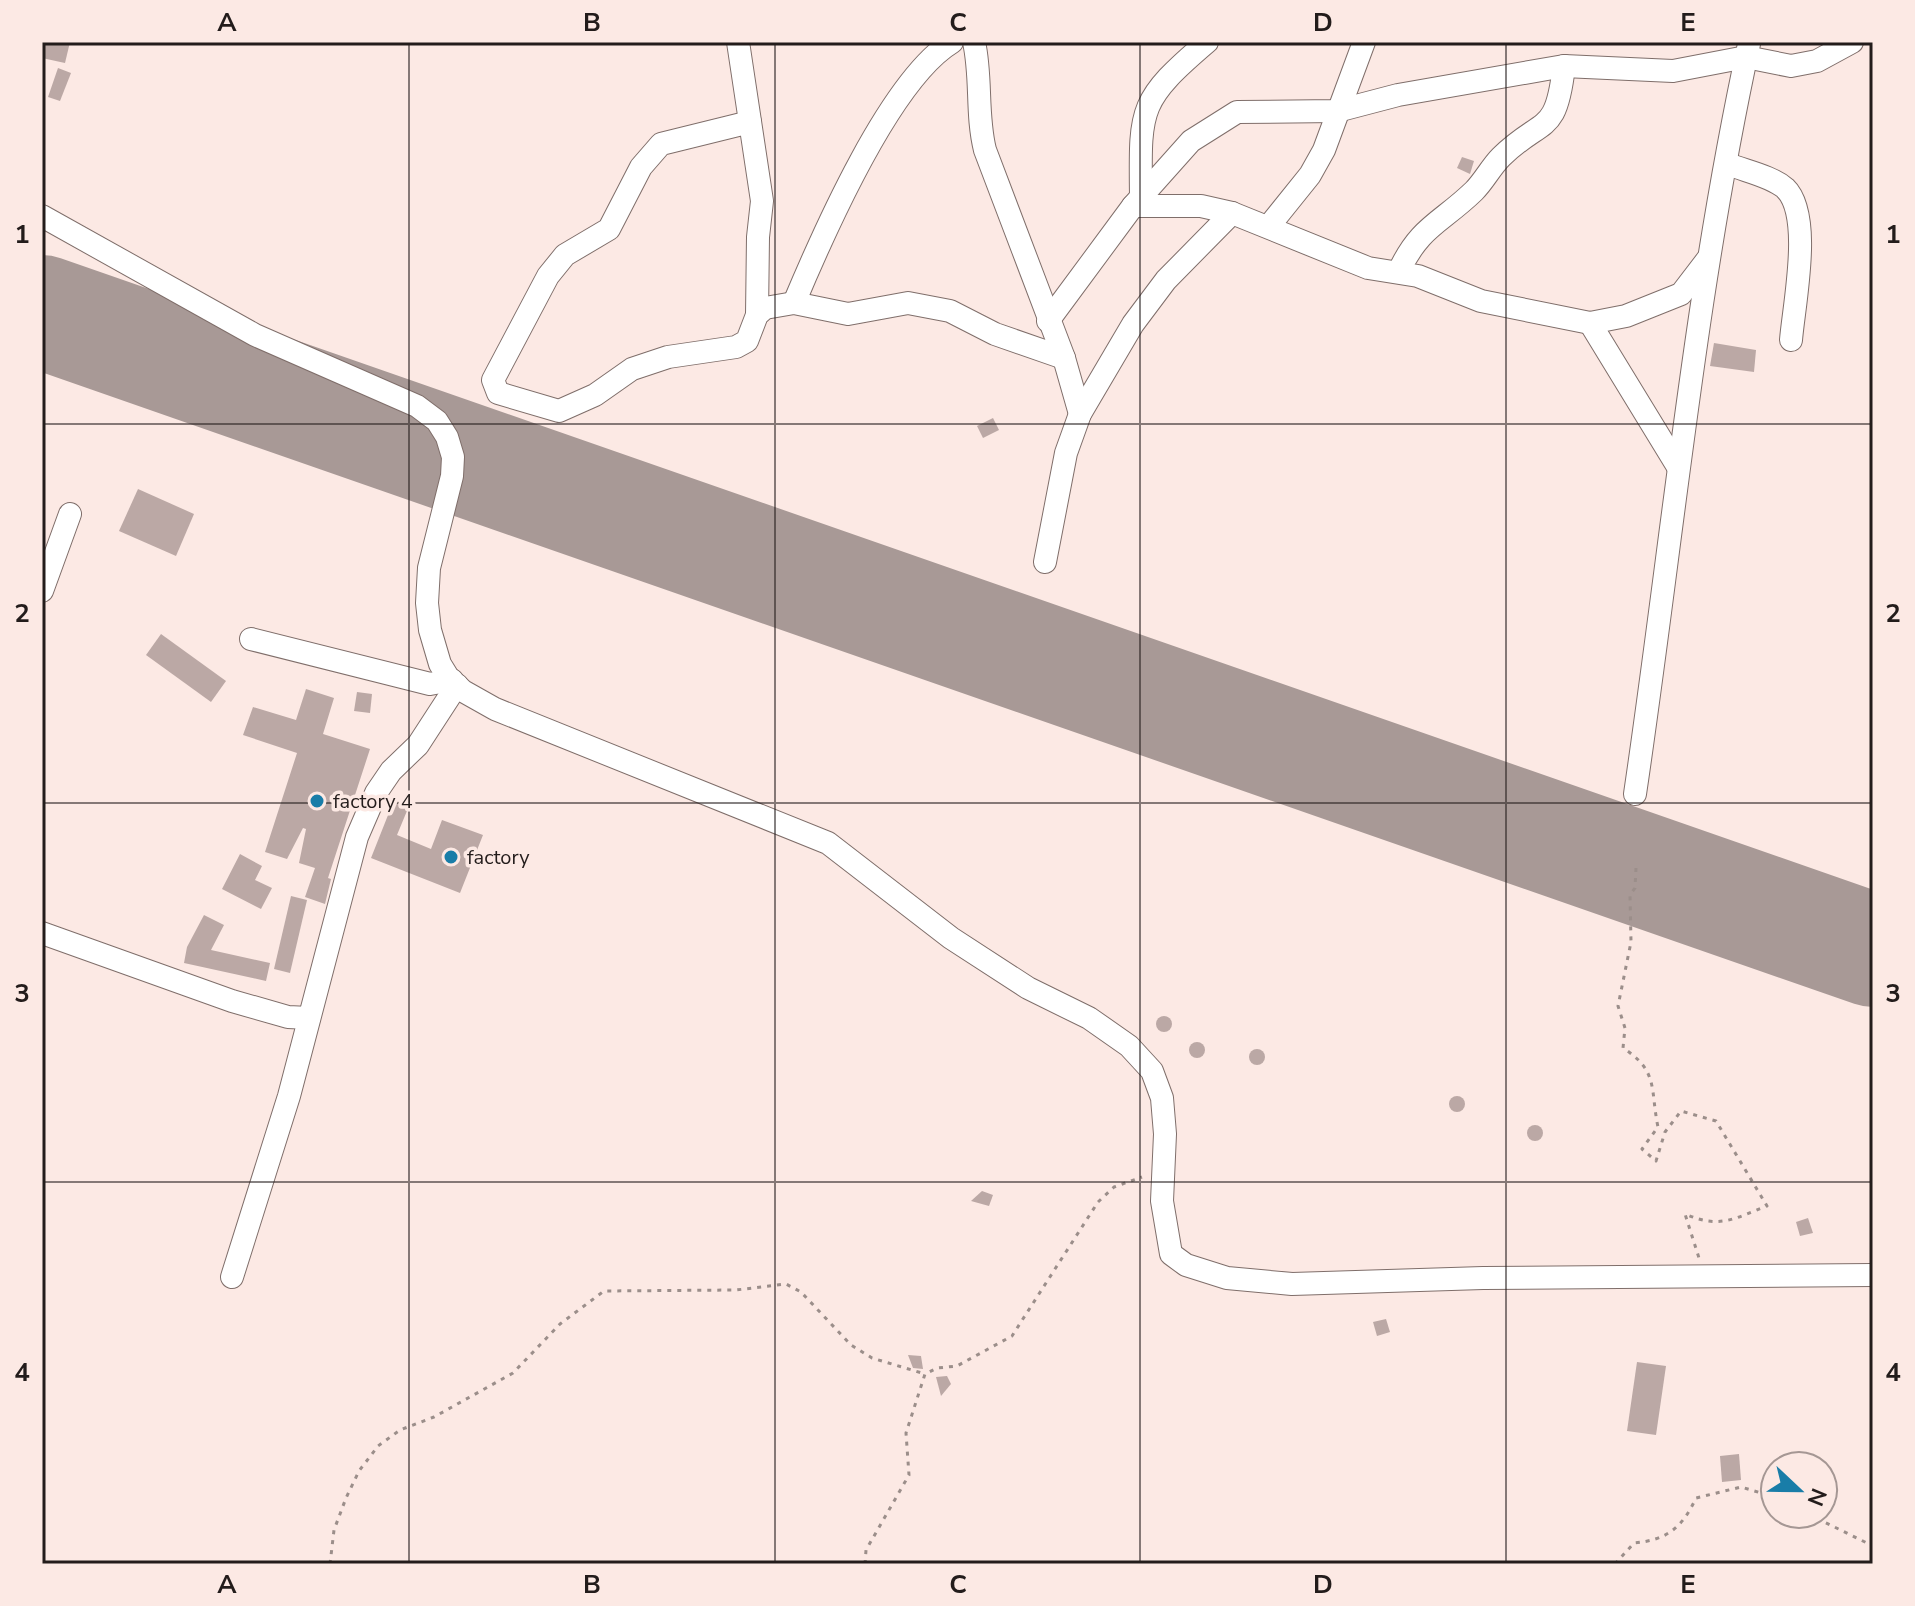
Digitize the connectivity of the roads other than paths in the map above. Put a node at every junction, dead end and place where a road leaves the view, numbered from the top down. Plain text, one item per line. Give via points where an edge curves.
1 (738, 42) edge
2 (974, 42) edge
3 (1207, 42) edge
4 (1364, 42) edge
5 (1852, 42) edge
6 (940, 46) edge
7 (1748, 50) edge
8 (1564, 66) junction
9 (1337, 111) junction
10 (750, 122) junction
11 (1728, 164) junction
12 (1137, 201) junction
13 (1232, 213) junction
14 (42, 216) edge
15 (1269, 226) junction
16 (1710, 256) junction
17 (1399, 271) junction
18 (794, 303) junction
19 (757, 315) junction
20 (1048, 321) junction
21 (1590, 323) junction
22 (1791, 340) dead end
23 (1064, 358) junction
24 (1080, 414) junction
25 (1678, 467) junction
26 (70, 514) dead end
27 (1045, 562) dead end
28 (42, 591) edge
29 (251, 639) dead end
30 (454, 682) junction
31 (1635, 794) dead end
32 (42, 933) edge
33 (309, 1018) junction
34 (1873, 1275) edge
35 (232, 1277) dead end

1 - 10 street
2 - 20 street via 978,122 985,150
3 - 12 street via 1165,77 1149,100 1140,129
4 - 9 street
5 - 7 street via 1817,61 1791,66
6 - 18 street via 867,150
7 - 8 street via 1673,71
7 - 11 street
8 - 9 street
8 - 17 street via 1560,99 1541,129 1502,156 1474,191 1423,231
9 - 12 street via 1237,112 1191,141
9 - 15 street via 1310,175
10 - 19 street via 762,201
10 - 19 street via 661,144 641,167 609,229 565,255 548,276 493,380 498,393 559,411 595,395 632,369 668,357 736,347 747,341
11 - 16 street
11 - 22 street via 1779,184 1795,202 1801,233
12 - 13 street
12 - 20 street
13 - 15 street
13 - 24 street via 1166,280 1133,324
14 - 30 street via 255,335 417,406 437,421 453,457 452,476 429,568 427,603 440,664
15 - 17 street via 1368,268
16 - 21 street via 1681,294 1626,316
16 - 25 street
17 - 21 street via 1481,301
18 - 19 street via 765,308
18 - 23 street via 848,314 928,304
20 - 23 street
21 - 25 street
23 - 24 street
24 - 27 street via 1066,453
25 - 31 street
26 - 28 street
29 - 30 street via 430,684
30 - 33 street via 418,745 376,793 357,837
30 - 34 street via 509,715 828,843 951,938 1129,1046 1152,1071 1162,1098 1162,1201 1171,1254 1186,1265 1227,1278 1292,1284
32 - 33 street via 232,1001
33 - 35 street

